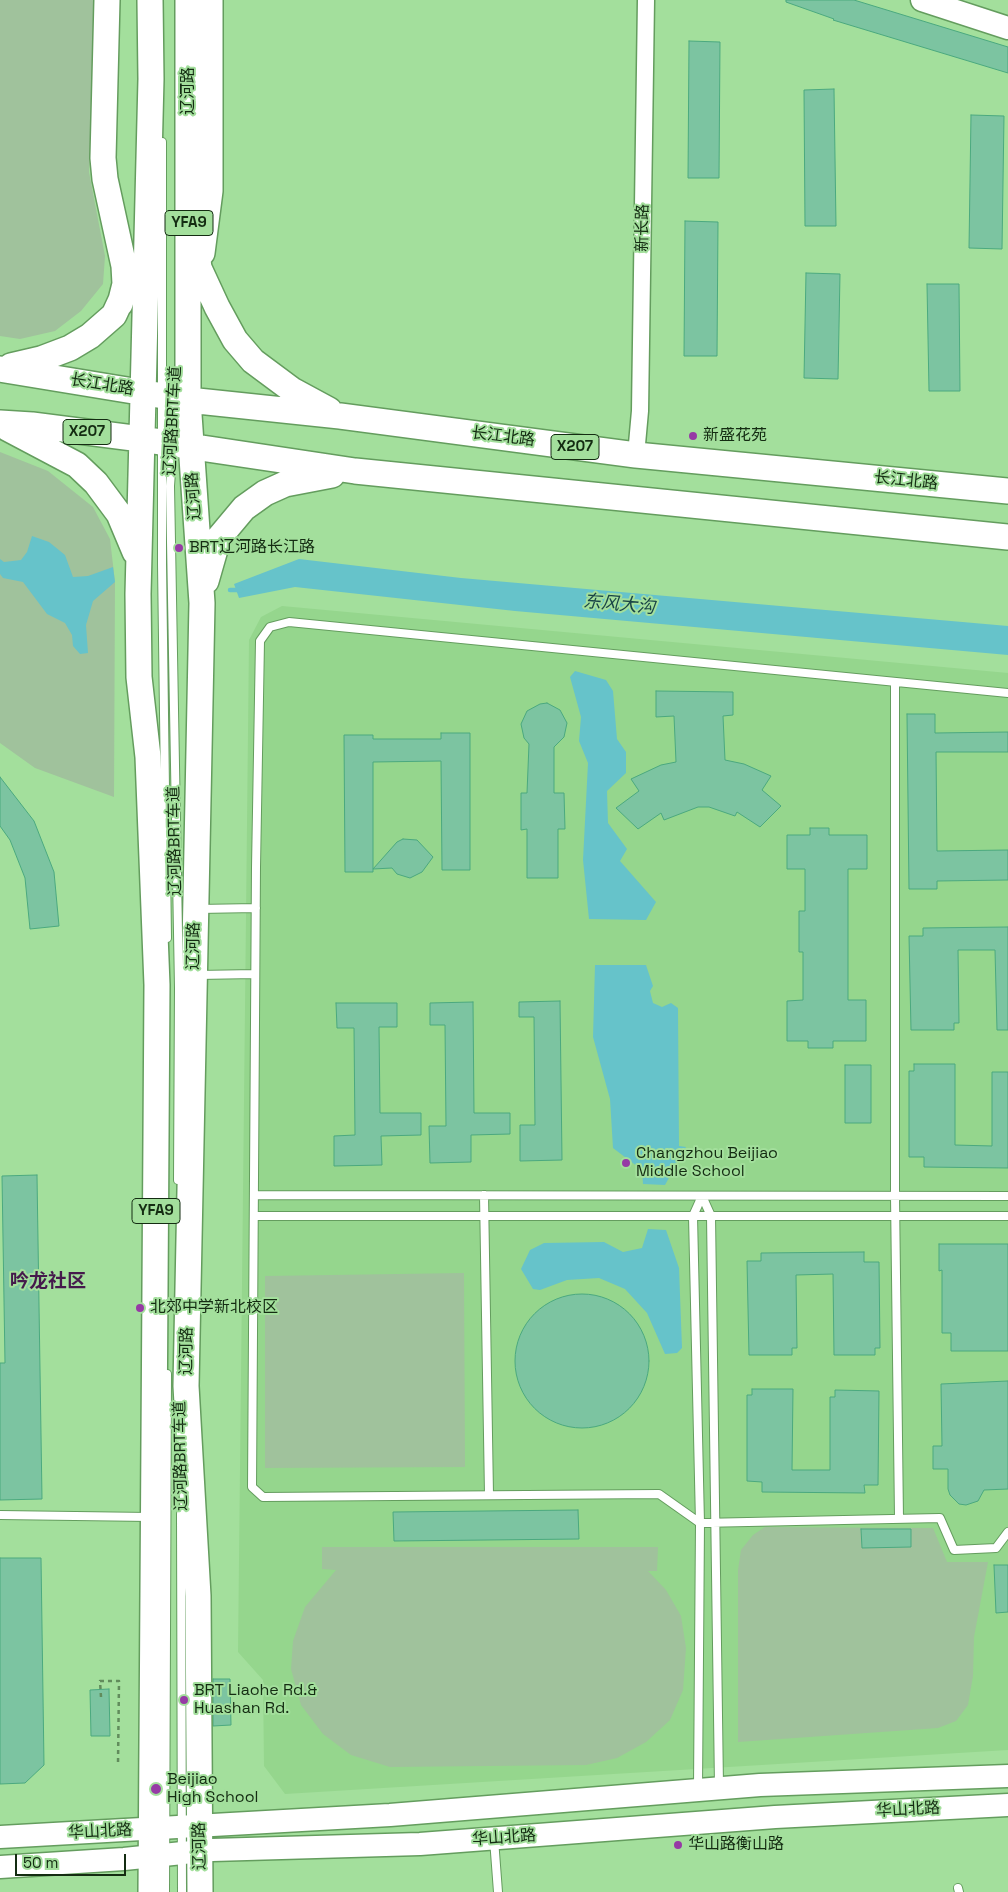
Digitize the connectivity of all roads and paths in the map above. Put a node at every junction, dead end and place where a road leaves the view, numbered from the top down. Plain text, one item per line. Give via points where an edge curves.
1 (108, 0) edge
2 (150, 0) edge
3 (188, 0) edge
4 (210, 0) edge
5 (646, 0) edge
6 (922, 0) edge
7 (1008, 28) edge
8 (162, 128) dead end
9 (188, 203) junction
10 (146, 222) junction
11 (199, 268) junction
12 (120, 304) junction
13 (0, 368) edge
14 (169, 395) junction
15 (340, 416) junction
16 (0, 424) edge
17 (166, 443) junction
18 (636, 455) junction
19 (354, 471) junction
20 (1008, 491) edge
21 (1008, 537) edge
22 (146, 563) junction
23 (204, 570) junction
24 (895, 682) junction
25 (1008, 693) edge
26 (256, 908) junction
27 (195, 909) junction
28 (167, 947) dead end
29 (255, 974) junction
30 (194, 975) junction
31 (178, 1188) dead end
32 (254, 1195) junction
33 (484, 1195) junction
34 (702, 1196) junction
35 (895, 1196) junction
36 (1008, 1196) edge
37 (254, 1216) junction
38 (484, 1216) junction
39 (693, 1216) junction
40 (711, 1216) junction
41 (896, 1216) junction
42 (1008, 1216) edge
43 (179, 1295) dead end
44 (167, 1363) dead end
45 (181, 1450) dead end
46 (489, 1495) junction
47 (181, 1508) dead end
48 (0, 1515) edge
49 (154, 1517) junction
50 (899, 1518) junction
51 (716, 1522) junction
52 (700, 1523) junction
53 (1008, 1532) edge
54 (100, 1697) dead end
55 (118, 1764) dead end
56 (1008, 1776) edge
57 (708, 1789) junction
58 (1008, 1805) edge
59 (174, 1827) junction
60 (0, 1837) edge
61 (494, 1838) junction
62 (174, 1853) junction
63 (0, 1867) edge
64 (151, 1892) edge
65 (165, 1892) edge
66 (182, 1892) edge
67 (200, 1892) edge
68 (498, 1892) edge

1 - 12 main road via 103,158 124,266 125,284
2 - 10 main road, 辽河路 / YFA9
3 - 9 main road, 辽河路 / YFA9
4 - 11 main road via 210,191
5 - 18 street, 新长路 via 640,411
6 - 7 main road
8 - 14 lane, 辽河路BRT车道
9 - 11 main road
9 - 14 main road, 辽河路 / YFA9
10 - 12 main road via 135,266
10 - 14 main road, 辽河路 / YFA9
11 - 15 main road via 231,332 253,361 292,390
12 - 13 main road via 100,329 70,348 41,360
13 - 14 main road, 长江北路 / X207
14 - 15 main road, 长江北路 / X207
14 - 17 main road, 辽河路 / YFA9
14 - 17 main road, 辽河路 / YFA9
15 - 18 main road, 长江北路 / X207
16 - 17 main road, X207 via 32,425
16 - 22 main road via 77,465 96,483 119,514
17 - 19 main road, X207
17 - 22 main road, 辽河路 / YFA9
17 - 23 main road, 辽河路 / YFA9
17 - 31 lane, 辽河路BRT车道 via 170,486 179,988
18 - 20 main road, 长江北路 / X207
19 - 21 main road, X207
19 - 23 main road via 285,484 265,493 226,527
22 - 28 lane, 辽河路BRT车道 via 162,599
22 - 49 main road, 辽河路 / YFA9 via 138,594 139,677 148,757 157,985
23 - 27 main road, 辽河路 / YFA9
24 - 25 lane
24 - 26 lane via 289,622 270,627 260,641
24 - 35 lane
26 - 27 lane
26 - 29 lane
27 - 30 main road, 辽河路 / YFA9
29 - 30 lane
29 - 32 lane
30 - 59 main road, 辽河路 / YFA9 via 186,1386 198,1596
32 - 33 lane
32 - 37 lane
33 - 34 lane
33 - 38 lane
34 - 35 lane
34 - 39 lane
34 - 40 lane
35 - 36 lane
35 - 41 lane
37 - 38 lane
37 - 46 lane via 252,1487 263,1497
38 - 39 lane
38 - 46 lane
39 - 40 lane
39 - 52 lane
40 - 41 lane
40 - 51 lane
41 - 42 lane
41 - 50 lane
43 - 45 lane, 辽河路BRT车道
44 - 59 lane, 辽河路BRT车道
46 - 52 lane via 660,1494
47 - 59 lane, 辽河路BRT车道
48 - 49 lane
49 - 59 main road, 辽河路 / YFA9
50 - 51 lane
50 - 53 lane via 940,1518 954,1550 996,1548
51 - 52 lane
51 - 57 lane
52 - 57 lane
54 - 55 path via 100,1681 119,1681
56 - 57 main road, 华山北路
57 - 59 main road, 华山北路
58 - 61 main road, 华山北路 via 775,1817
59 - 60 main road, 华山北路
59 - 62 main road, 辽河路 / YFA9
59 - 62 main road, 辽河路 / YFA9
61 - 62 main road, 华山北路 via 420,1844
61 - 68 lane
62 - 63 main road, 华山北路
62 - 64 main road, 辽河路 / YFA9
62 - 65 lane
62 - 66 lane
62 - 67 main road, 辽河路 / YFA9

